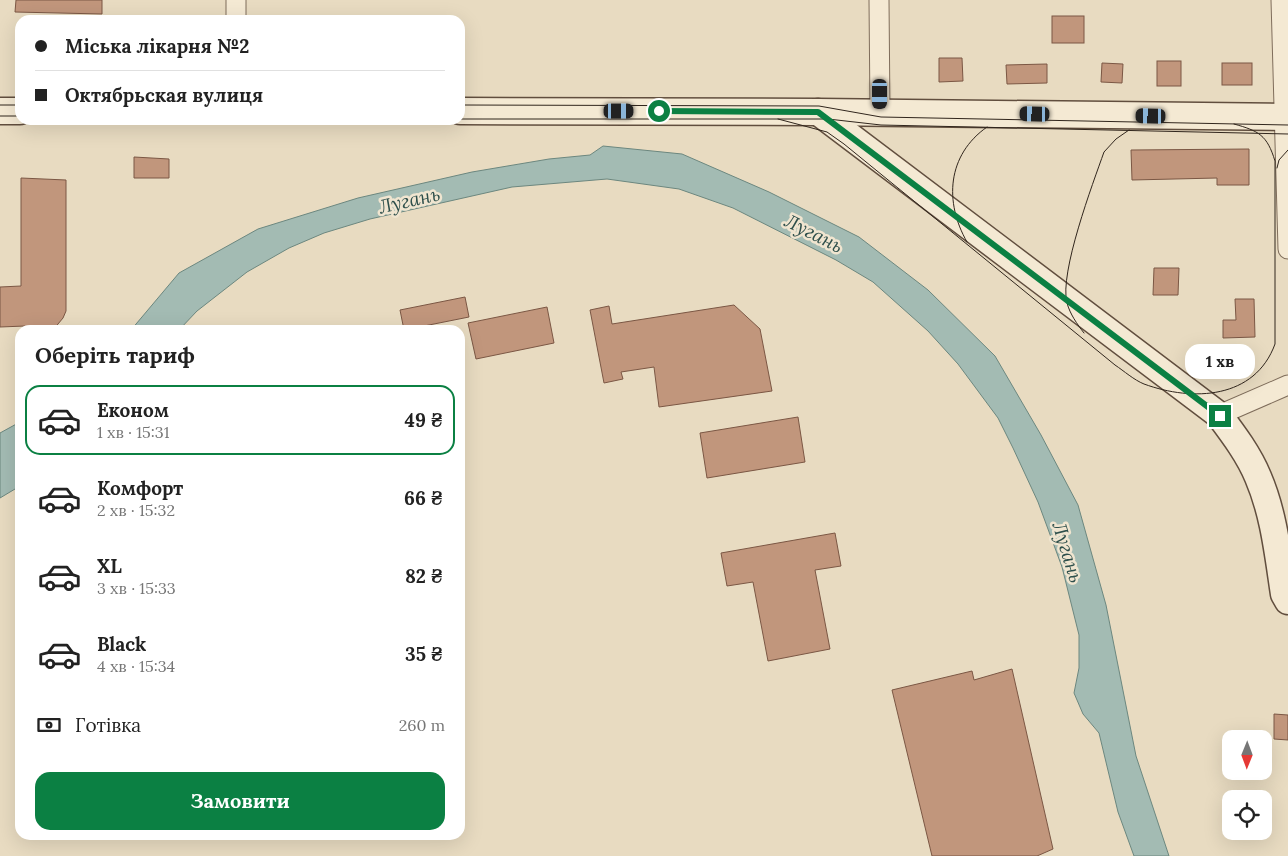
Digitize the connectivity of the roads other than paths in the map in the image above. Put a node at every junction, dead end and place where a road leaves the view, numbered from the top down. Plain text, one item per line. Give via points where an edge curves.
1 (236, 0) edge
2 (879, 0) edge
3 (1281, 0) edge
4 (236, 15) edge
5 (0, 110) edge
6 (15, 110) edge
7 (465, 111) edge
8 (818, 112) junction
9 (880, 112) junction
10 (1287, 117) edge
11 (1288, 249) edge
12 (1288, 385) edge
13 (1220, 416) junction
14 (1288, 601) edge

1 - 4 street
2 - 9 street
3 - 10 street
5 - 6 street
7 - 8 street
8 - 9 street
8 - 13 street
9 - 10 street
10 - 11 street
12 - 13 street
13 - 14 street via 1258,476 1268,505

